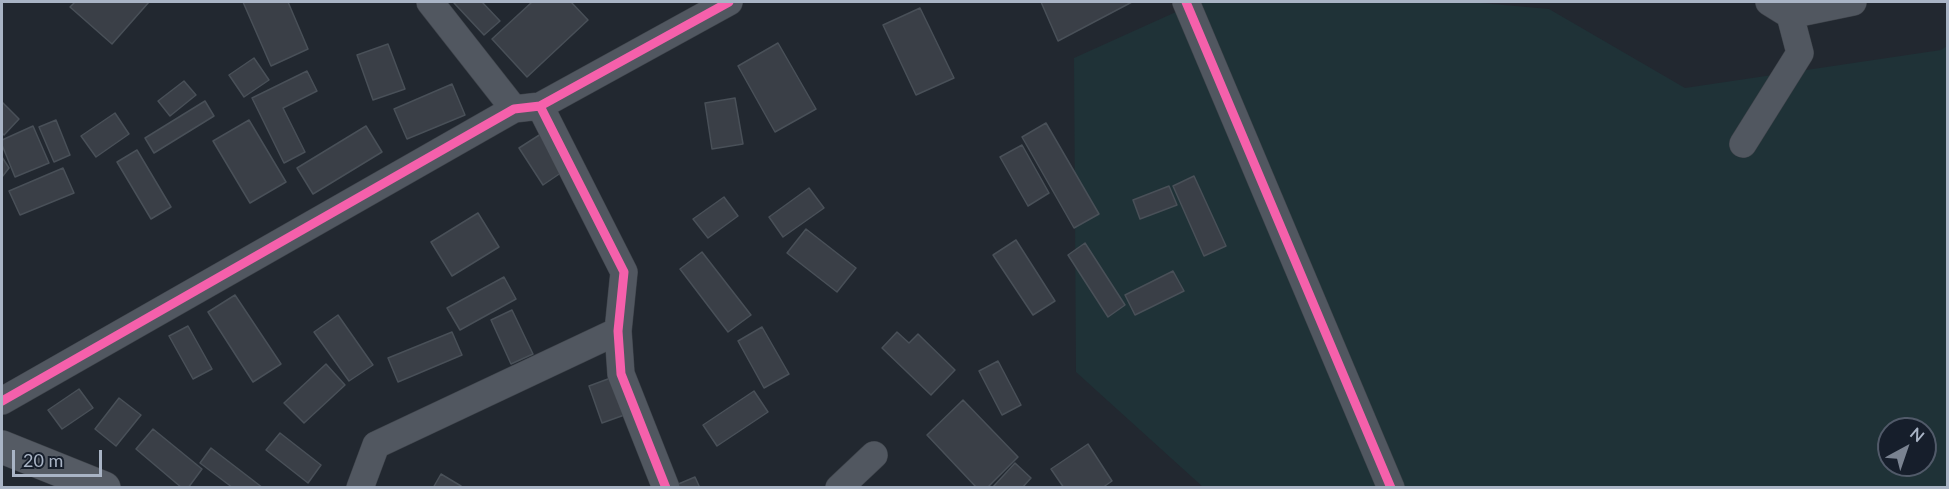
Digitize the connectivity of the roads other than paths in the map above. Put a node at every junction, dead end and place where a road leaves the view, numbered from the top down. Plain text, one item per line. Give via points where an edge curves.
1 (430, 2) edge
2 (729, 2) edge
3 (1186, 2) edge
4 (1853, 2) edge
5 (1780, 8) edge
6 (527, 107) junction
7 (1743, 144) dead end
8 (618, 331) junction
9 (2, 401) edge
10 (2, 447) edge
11 (874, 455) dead end
12 (104, 488) edge
13 (360, 488) edge
14 (666, 488) edge
15 (839, 488) edge
16 (1391, 488) edge

1 - 6 street
2 - 6 street
3 - 16 street
4 - 5 street
5 - 7 street via 1800,53
6 - 8 street via 624,272
6 - 9 street
8 - 13 street via 376,445
8 - 14 street via 621,374
10 - 12 main road
11 - 15 street

